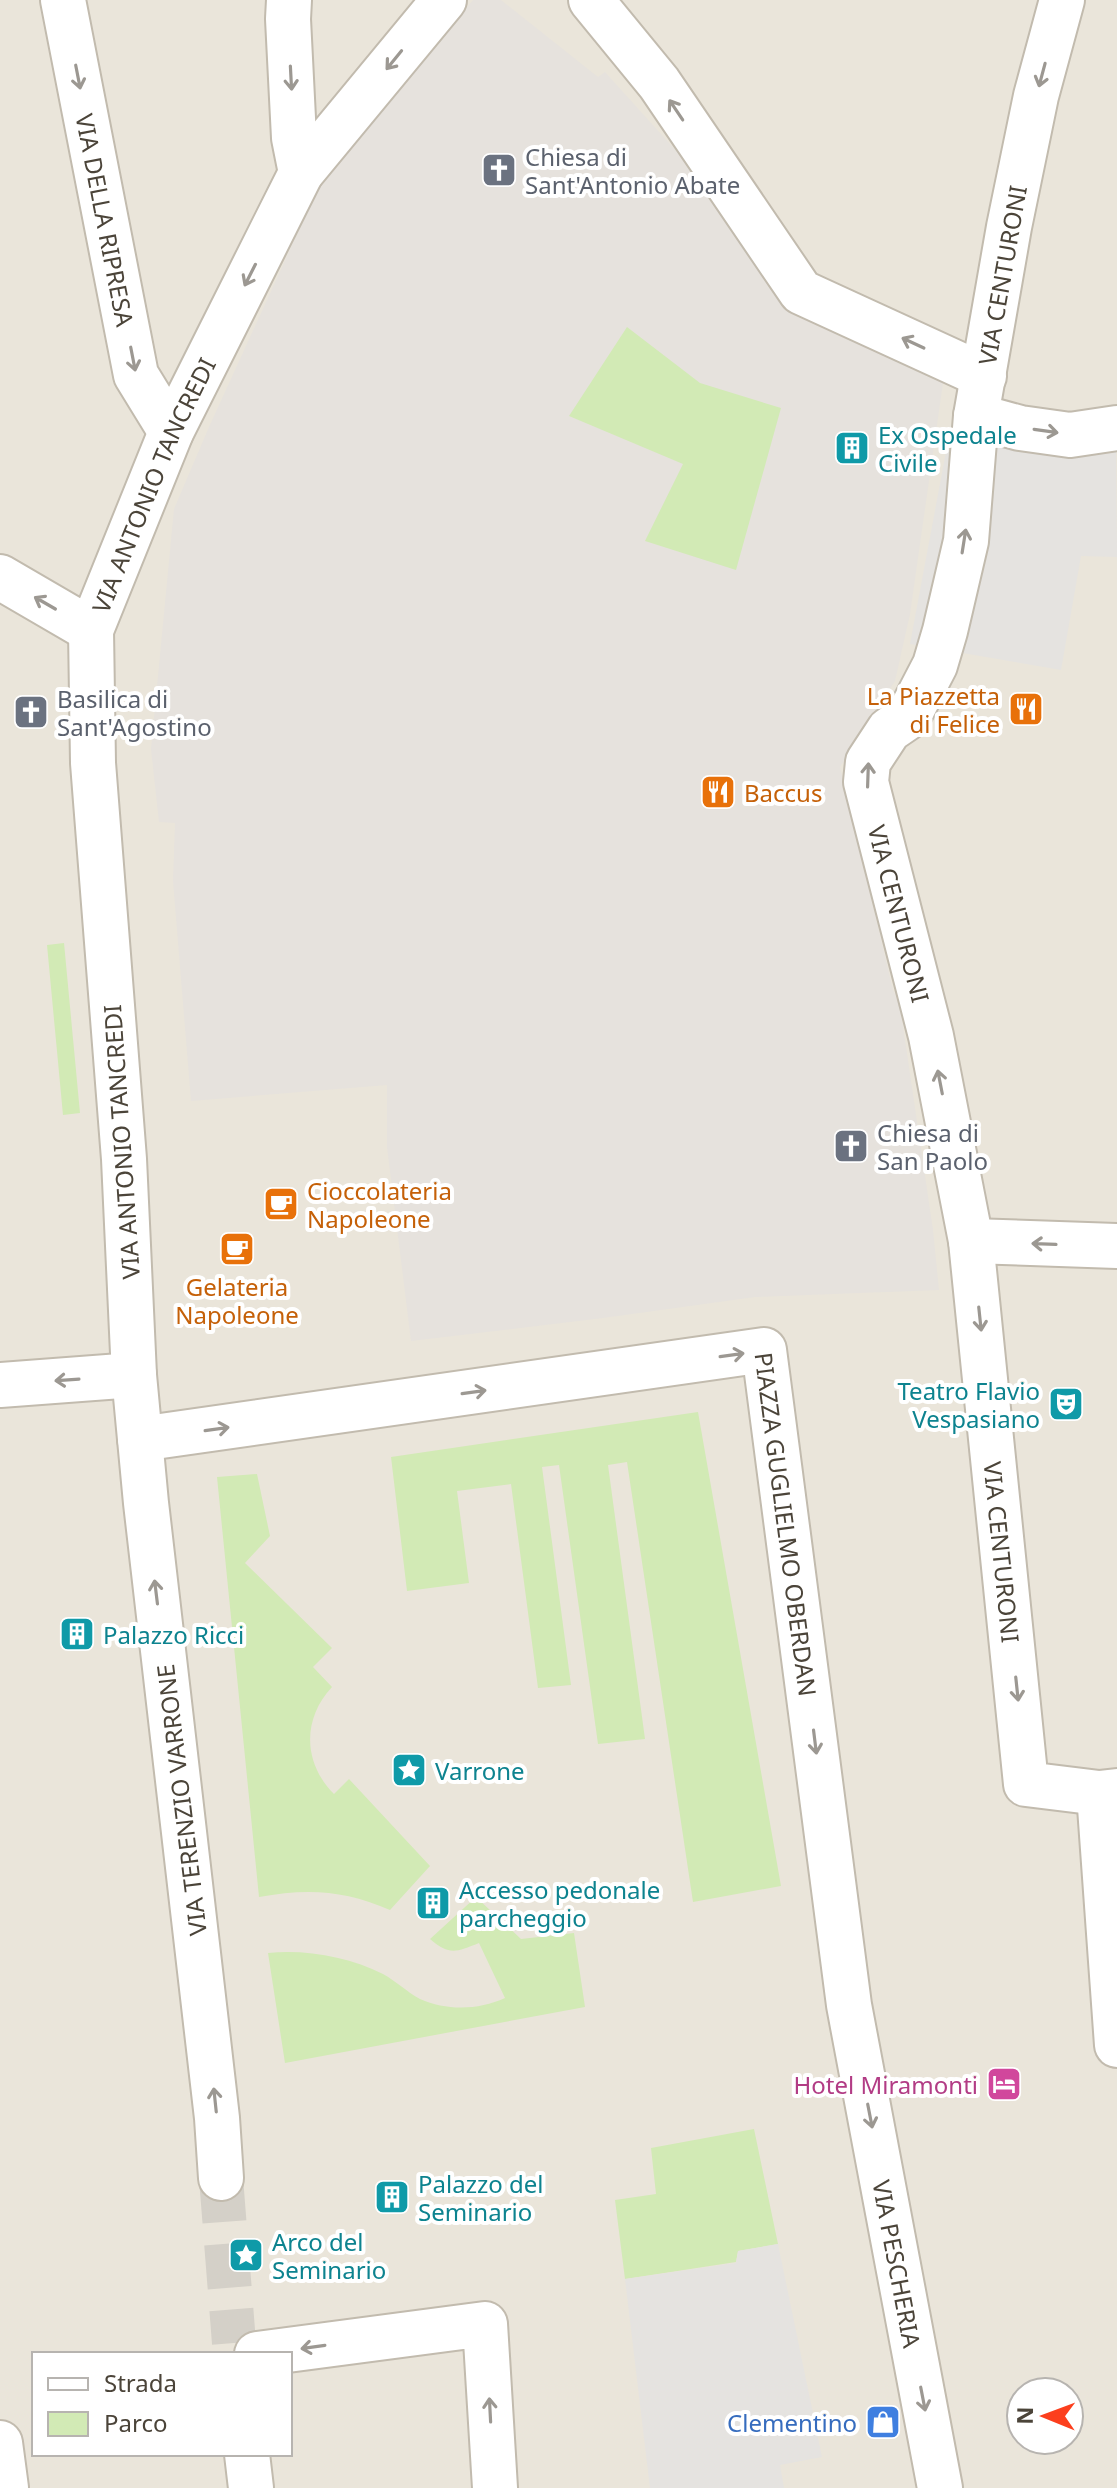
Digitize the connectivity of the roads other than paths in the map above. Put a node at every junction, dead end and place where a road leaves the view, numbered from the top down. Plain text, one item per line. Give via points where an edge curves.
1 (63, 0) edge
2 (289, 0) edge
3 (444, 0) edge
4 (591, 0) edge
5 (1062, 0) edge
6 (301, 173) junction
7 (980, 396) junction
8 (1117, 428) edge
9 (171, 432) junction
10 (0, 577) edge
11 (91, 630) junction
12 (971, 1241) junction
13 (1117, 1246) edge
14 (134, 1375) junction
15 (0, 1385) edge
16 (140, 1439) junction
17 (1108, 1792) edge
18 (856, 2039) joint
19 (1117, 2045) edge
20 (221, 2178) tunnel mouth
21 (242, 2350) edge
22 (0, 2443) edge
23 (247, 2456) edge
24 (6, 2488) edge
25 (251, 2488) edge
26 (495, 2488) edge
27 (940, 2488) edge

1 -> 9 street, VIA DELLA RIPRESA via 136,375
2 -> 6 street via 294,138
3 -> 6 street, VIA ANTONIO TANCREDI
7 -> 4 street via 801,292 659,83
5 -> 7 street, VIA CENTURONI via 1036,96
6 -> 9 street, VIA ANTONIO TANCREDI
7 -> 8 street via 1020,428 1070,435
12 -> 7 street, VIA CENTURONI via 931,1036 866,782 868,762 889,730 908,717 935,665 966,541
9 - 11 street, VIA ANTONIO TANCREDI
11 -> 10 street
11 - 14 street, VIA ANTONIO TANCREDI via 93,763 124,1159
13 -> 12 street
12 -> 17 street, VIA CENTURONI via 1026,1784
14 -> 15 street
14 - 16 street, VIA TERENZIO VARRONE
16 -> 18 street, PIAZZA GUGLIELMO OBERDAN via 764,1350
20 -> 16 street, VIA TERENZIO VARRONE
17 - 19 street
18 -> 27 street, VIA PESCHERIA
26 -> 21 street via 485,2324
22 - 24 street
23 - 25 street

